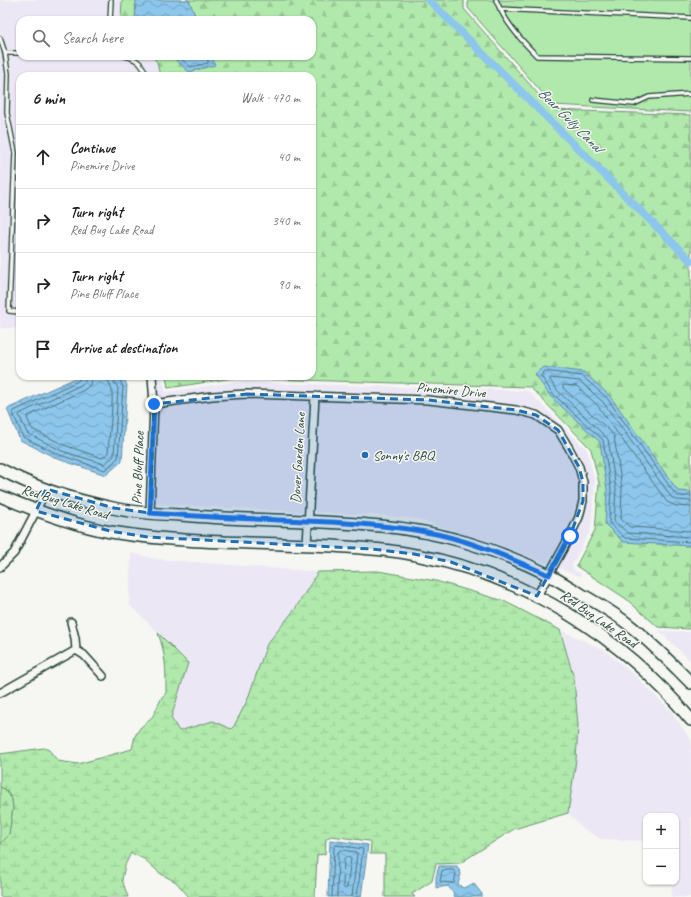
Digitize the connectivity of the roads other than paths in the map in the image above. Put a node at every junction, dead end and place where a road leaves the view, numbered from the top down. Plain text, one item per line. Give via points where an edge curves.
1 (111, 0) edge
2 (496, 0) edge
3 (500, 9) junction
4 (110, 16) edge
5 (691, 18) edge
6 (0, 38) edge
7 (5, 53) junction
8 (16, 53) edge
9 (691, 58) edge
10 (136, 60) edge
11 (145, 72) edge
12 (691, 94) edge
13 (593, 100) dead end
14 (16, 312) edge
15 (152, 380) edge
16 (315, 396) junction
17 (154, 404) junction
18 (0, 469) edge
19 (46, 489) junction
20 (0, 496) edge
21 (36, 511) junction
22 (150, 513) junction
23 (308, 521) junction
24 (307, 545) junction
25 (0, 567) edge
26 (549, 575) junction
27 (537, 596) junction
28 (71, 622) dead end
29 (76, 650) junction
30 (103, 676) dead end
31 (691, 683) edge
32 (0, 693) edge
33 (691, 720) edge

1 - 4 lane
2 - 3 lane
3 - 5 lane
3 - 9 lane via 517,35 536,56
6 - 7 lane
7 - 8 lane
7 - 14 lane via 8,74 7,113 15,153 9,311
10 - 11 lane via 142,64
12 - 13 lane via 649,97 634,104
15 - 17 street, Pine Bluff Place
16 - 17 street, Pinemire Drive via 247,394
16 - 23 street, Dover Garden Lane
16 - 26 street, Pinemire Drive via 431,400 516,410 536,415 558,430 578,467 583,482 583,501 579,517
17 - 22 street, Pine Bluff Place
18 - 19 main road, Red Bug Lake Road
19 - 21 street
19 - 22 main road, Red Bug Lake Road via 78,500
20 - 21 main road, Red Bug Lake Road
21 - 24 main road, Red Bug Lake Road via 69,522 148,536
21 - 25 street via 14,553
22 - 23 main road, Red Bug Lake Road
23 - 24 street, Dover Garden Lane
23 - 26 main road, Red Bug Lake Road via 427,532 509,557
24 - 27 main road, Red Bug Lake Road via 372,549 451,562
26 - 27 street, Pinemire Drive
26 - 31 main road, Red Bug Lake Road via 628,624
27 - 33 main road, Red Bug Lake Road via 572,615 613,644 646,672
28 - 29 street
29 - 30 street
29 - 32 street

